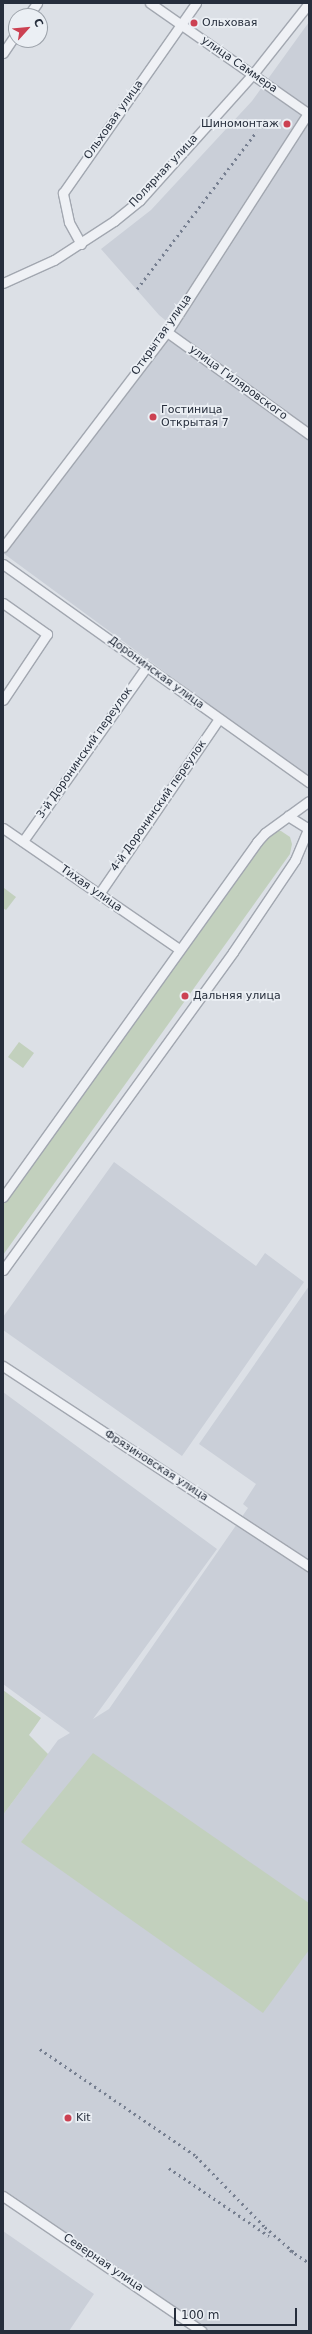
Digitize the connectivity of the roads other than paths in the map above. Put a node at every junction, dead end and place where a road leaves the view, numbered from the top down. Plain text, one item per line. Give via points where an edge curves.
1 (150, 3) edge
2 (196, 3) edge
3 (309, 3) edge
4 (181, 25) junction
5 (253, 74) junction
6 (309, 113) edge
7 (81, 244) junction
8 (3, 283) edge
9 (167, 332) junction
10 (309, 434) edge
11 (3, 547) edge
12 (3, 564) edge
13 (3, 603) edge
14 (147, 666) junction
15 (3, 700) edge
16 (219, 718) junction
17 (309, 782) edge
18 (309, 801) edge
19 (288, 816) junction
20 (3, 828) edge
21 (309, 829) edge
22 (23, 841) junction
23 (98, 894) junction
24 (179, 949) junction
25 (3, 1197) edge
26 (3, 1270) edge
27 (3, 1366) edge
28 (309, 1566) edge
29 (3, 2196) edge
30 (202, 2331) edge

1 - 4 street, улица Саммера
2 - 4 street, Ольховая улица
3 - 5 street, Полярная улица
4 - 5 street, улица Саммера
4 - 7 street, Ольховая улица via 63,193 69,222
5 - 6 street, улица Саммера
5 - 7 street, Полярная улица via 140,200
6 - 9 street, Открытая улица
7 - 8 street, Полярная улица via 54,260
9 - 10 street, улица Гиляровского
9 - 11 street, Открытая улица
12 - 14 street, Доронинская улица
13 - 15 street via 47,634
14 - 16 street, Доронинская улица
14 - 22 street, 3-й Доронинский переулок
16 - 17 street, Доронинская улица
16 - 23 street, 4-й Доронинский переулок
18 - 19 street
19 - 21 street
19 - 24 street via 257,842
20 - 22 street, Тихая улица
21 - 26 street via 295,860 233,952
22 - 23 street, Тихая улица
23 - 24 street, Тихая улица
24 - 25 street
27 - 28 street, Фрязиновская улица
29 - 30 street, Северная улица

